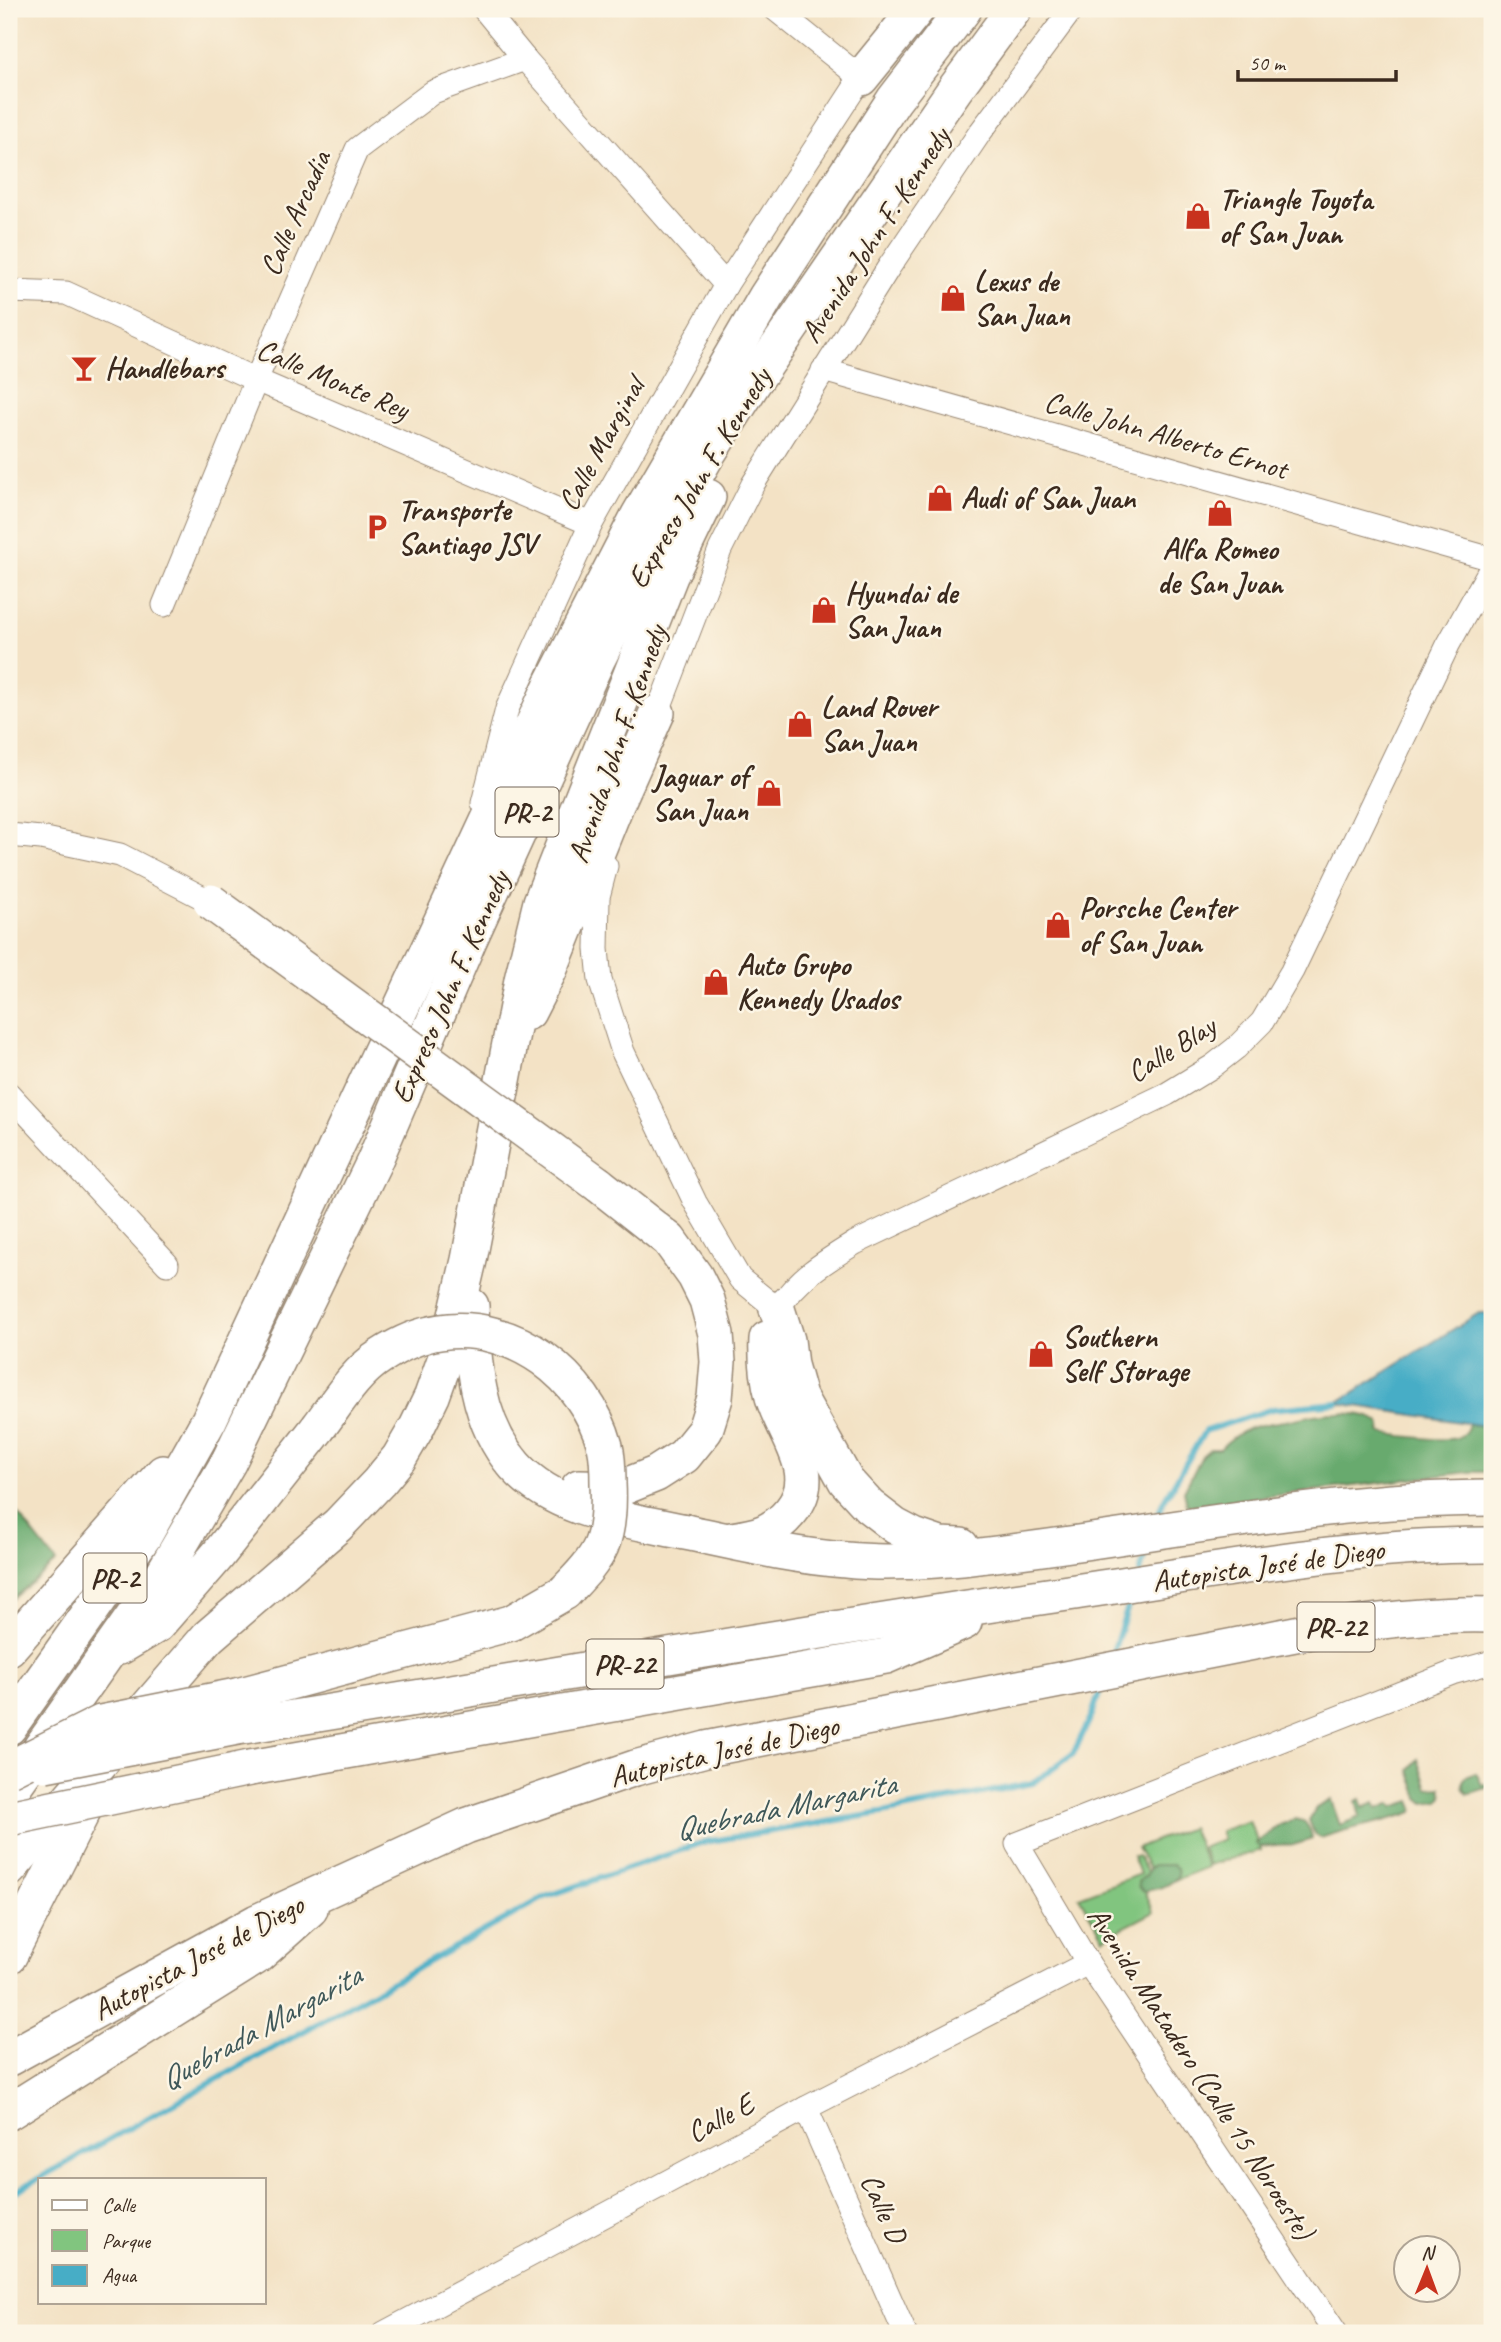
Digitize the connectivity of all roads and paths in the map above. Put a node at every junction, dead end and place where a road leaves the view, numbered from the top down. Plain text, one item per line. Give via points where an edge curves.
1 (484, 9) edge
2 (775, 9) edge
3 (917, 9) edge
4 (964, 9) edge
5 (1014, 9) edge
6 (1072, 9) edge
7 (525, 59) junction
8 (861, 78) junction
9 (726, 285) junction
10 (9, 291) edge
11 (823, 370) junction
12 (256, 380) junction
13 (707, 454) junction
14 (591, 524) junction
15 (1492, 559) edge
16 (1492, 566) edge
17 (164, 605) dead end
18 (657, 713) junction
19 (9, 835) edge
20 (465, 873) junction
21 (211, 902) joint
22 (508, 1049) junction
23 (9, 1094) edge
24 (469, 1260) junction
25 (167, 1264) dead end
26 (777, 1309) junction
27 (209, 1420) junction
28 (493, 1431) junction
29 (1492, 1499) edge
30 (726, 1541) junction
31 (1064, 1545) junction
32 (1492, 1545) edge
33 (1013, 1601) junction
34 (1492, 1615) edge
35 (9, 1648) edge
36 (107, 1654) junction
37 (1492, 1662) edge
38 (237, 1712) junction
39 (9, 1727) edge
40 (120, 1739) junction
41 (9, 1770) edge
42 (9, 1793) edge
43 (9, 1818) edge
44 (9, 1869) edge
45 (339, 1883) junction
46 (9, 1956) edge
47 (1088, 1963) junction
48 (9, 2059) edge
49 (806, 2108) junction
50 (9, 2112) edge
51 (384, 2333) edge
52 (905, 2333) edge
53 (1336, 2333) edge

1 - 7 street
2 - 8 street
3 - 8 highway
4 - 20 highway, Expreso John F. Kennedy / PR-2 via 894,100 766,297 639,514 552,684
5 - 13 highway, Expreso John F. Kennedy / PR-2
6 - 11 street, Avenida John F. Kennedy via 964,157
7 - 9 street
7 - 12 street, Calle Arcadia via 433,92 357,149
8 - 9 street, Calle Marginal
9 - 14 street, Calle Marginal
10 - 12 street, Calle Monte Rey via 66,293
11 - 15 street, Calle John Alberto Ernot
11 - 18 street, Avenida John F. Kennedy via 753,484 720,550
12 - 14 street, Calle Monte Rey
12 - 17 street, Calle Arcadia
13 - 22 highway via 708,496 670,576 541,902
13 - 36 highway, Expreso John F. Kennedy / PR-2 via 598,658 374,1162 228,1463 160,1579
14 - 20 street, Calle Marginal via 507,709
16 - 26 street, Calle Blay via 1448,645 1293,971 1262,1022 1213,1066 1167,1094 855,1242 807,1274
18 - 22 highway via 549,971
18 - 26 street, Avenida John F. Kennedy via 615,829 598,897 600,980 624,1052 695,1202 740,1279
19 - 21 street via 120,855
20 - 27 highway, Expreso John F. Kennedy / PR-2
21 - 28 highway, bridge via 598,1184 669,1240 695,1276 707,1300 718,1362 715,1398 705,1430 684,1456 621,1488 587,1489 559,1482 526,1464
22 - 24 highway
23 - 25 street
24 - 28 highway via 473,1360 481,1402
24 - 40 highway via 447,1354 427,1406 399,1458 338,1525 208,1637
26 - 30 highway via 766,1339 767,1371 802,1466 803,1490 781,1523 762,1535
26 - 31 highway via 799,1397 846,1481 869,1506 895,1526 940,1545
27 - 35 highway
27 - 39 highway, Expreso John F. Kennedy / PR-2 via 144,1536
28 - 30 highway via 528,1479 553,1495 631,1520
29 - 31 highway via 1396,1501
30 - 31 highway via 848,1561 962,1558
32 - 33 highway, Autopista José de Diego / PR-22 via 1382,1549 1289,1559
33 - 38 highway, Autopista José de Diego / PR-22
33 - 43 highway, bridge via 886,1656 250,1768
34 - 45 highway, Autopista José de Diego / PR-22 via 1413,1617 1321,1629 706,1749 635,1768 466,1826
36 - 38 highway, bridge via 157,1625 218,1555 356,1377 380,1357 419,1337 466,1331 490,1334 552,1364 590,1408 605,1446 609,1499 601,1546 586,1570 565,1592 511,1623
36 - 42 highway, Expreso John F. Kennedy / PR-2
37 - 47 street, Avenida Matadero (Calle 15 Noroeste) via 1452,1673 1017,1844
38 - 41 highway, Autopista José de Diego / PR-22, bridge
40 - 44 highway
40 - 46 highway
45 - 48 highway, Autopista José de Diego / PR-22 via 257,1922
45 - 50 highway via 256,1957
47 - 49 street, Calle E
47 - 53 street, Avenida Matadero (Calle 15 Noroeste)
49 - 51 street, Calle E
49 - 52 street, Calle D

